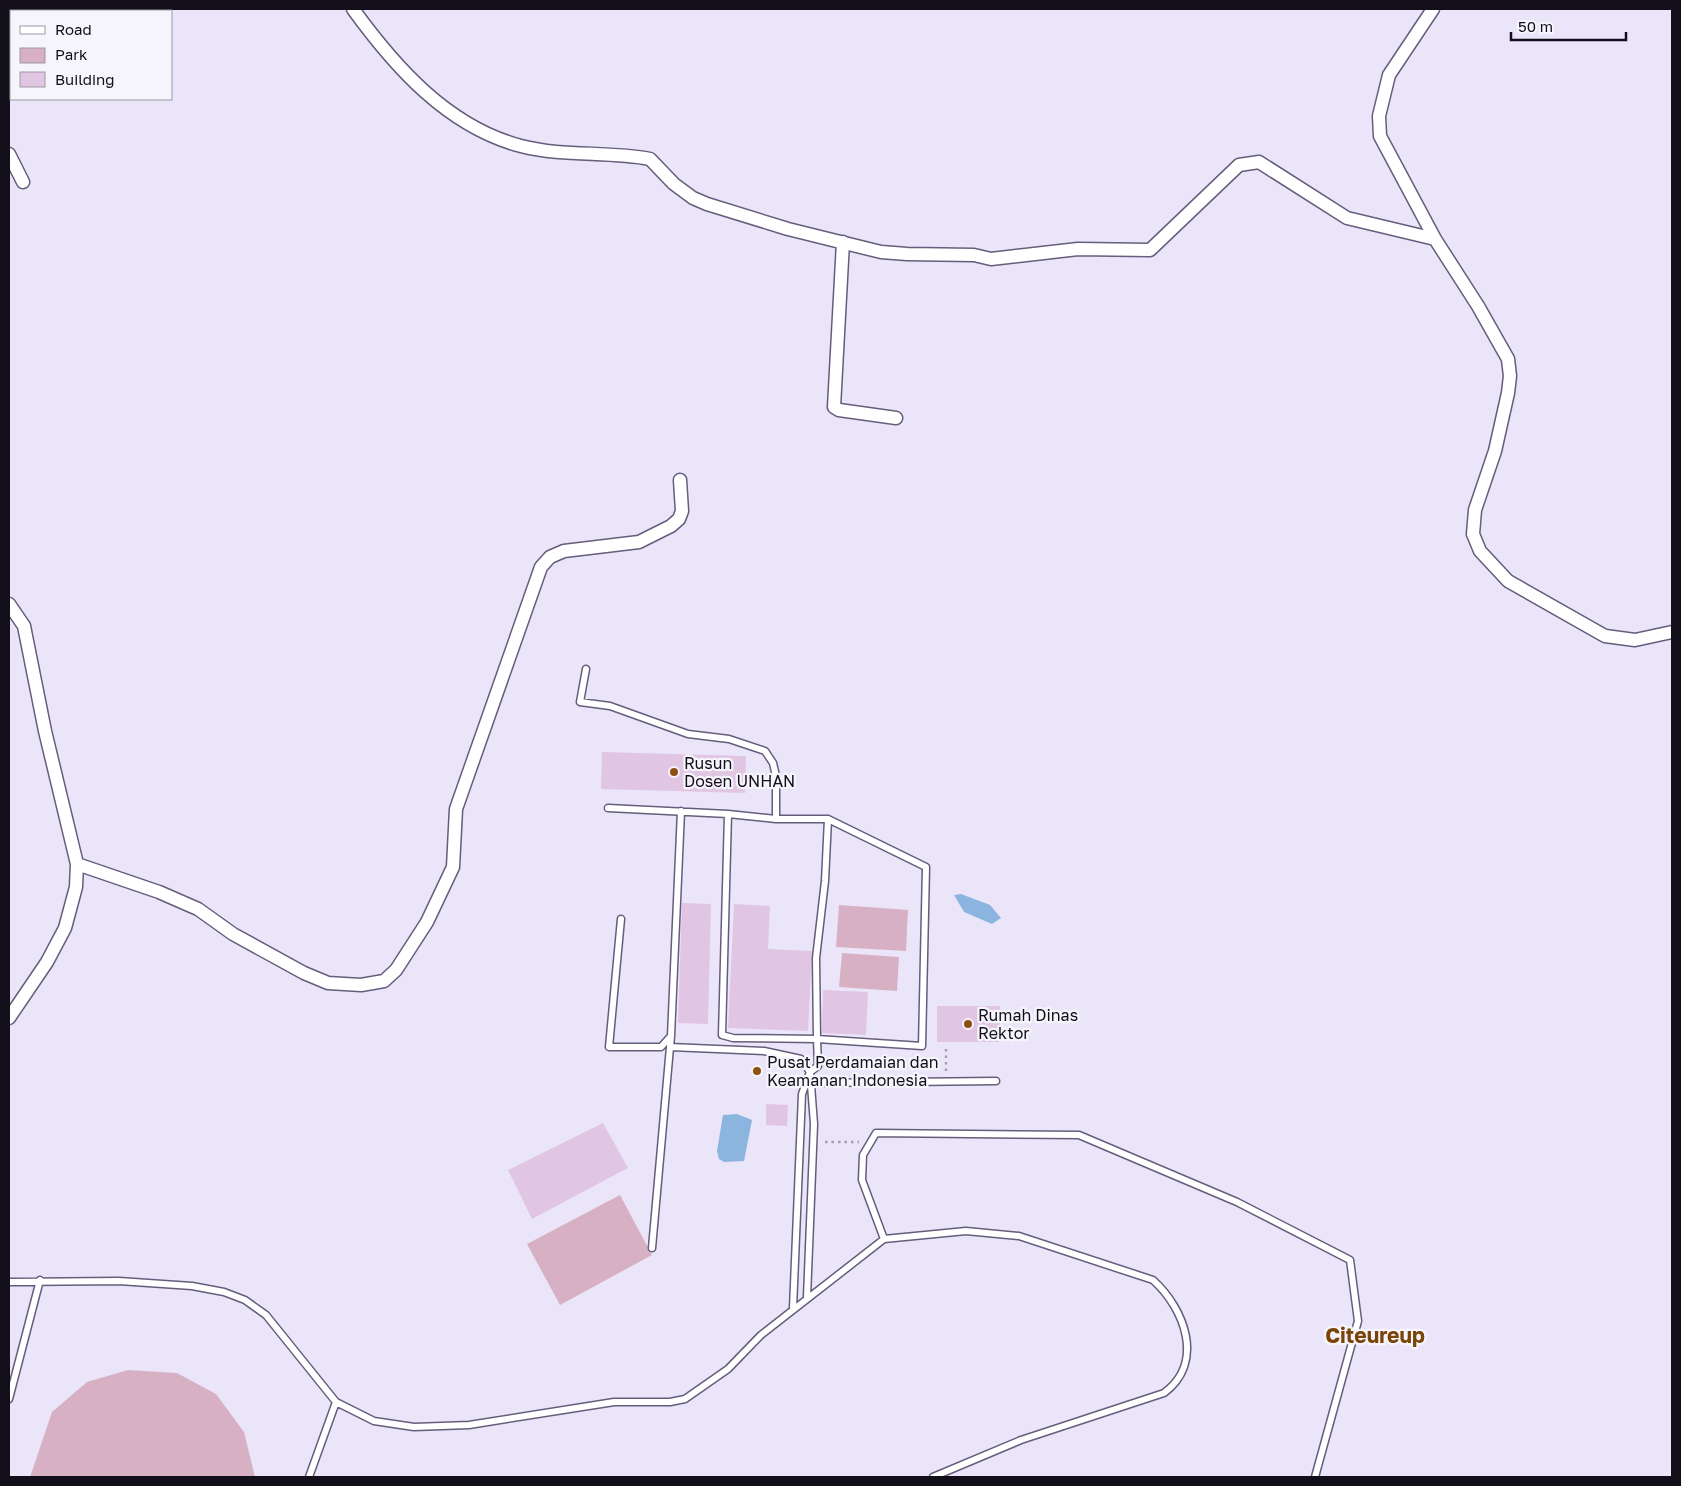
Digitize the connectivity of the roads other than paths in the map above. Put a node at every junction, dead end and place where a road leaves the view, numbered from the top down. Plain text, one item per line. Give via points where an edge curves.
1 (353, 9) edge
2 (1433, 9) edge
3 (9, 154) edge
4 (24, 182) dead end
5 (1436, 239) junction
6 (842, 242) junction
7 (896, 418) dead end
8 (680, 480) dead end
9 (9, 604) edge
10 (1672, 632) edge
11 (586, 669) dead end
12 (608, 808) dead end
13 (681, 811) junction
14 (728, 814) junction
15 (776, 819) junction
16 (828, 819) junction
17 (77, 864) junction
18 (622, 919) dead end
19 (9, 1018) edge
20 (671, 1036) junction
21 (817, 1039) junction
22 (670, 1047) junction
23 (810, 1072) junction
24 (996, 1082) dead end
25 (811, 1084) junction
26 (884, 1240) junction
27 (652, 1248) dead end
28 (40, 1280) junction
29 (9, 1282) edge
30 (808, 1297) junction
31 (794, 1308) junction
32 (9, 1399) edge
33 (336, 1402) junction
34 (309, 1477) edge
35 (933, 1477) edge
36 (1315, 1477) edge

1 - 6 street via 419,87 475,128 521,146 650,159 693,198
2 - 5 street via 1389,75 1379,116 1380,136
3 - 4 street
5 - 6 street via 1347,218 1259,162 1239,165 1150,250 1078,249 991,259 974,255 898,254
5 - 10 street via 1508,359 1508,393 1495,451 1475,510 1473,534 1480,551 1508,581 1605,636 1635,640
6 - 7 street via 834,406 839,410
8 - 17 street via 682,511 671,526 639,542 564,551 550,557 541,567 456,809 453,867 427,922 396,970 384,981 361,985 328,983 233,934 198,909
9 - 17 street via 24,626 44,731
11 - 15 lane via 580,702 610,706 688,734 729,739 764,751 773,763 776,776
12 - 13 lane
13 - 14 lane
13 - 20 lane
14 - 15 lane
14 - 21 lane via 722,1035 733,1038
15 - 16 lane
16 - 21 lane via 816,958
16 - 21 lane via 926,867 922,1046
17 - 19 street via 76,887 65,928 47,962
18 - 20 lane via 609,1047 661,1047
20 - 22 lane
21 - 23 lane via 818,1066
22 - 23 lane via 764,1051 801,1059
22 - 27 lane
23 - 25 lane
23 - 31 lane via 802,1094
24 - 25 lane
25 - 30 lane via 813,1142
26 - 30 lane
26 - 35 lane via 966,1231 1019,1236 1154,1280 1177,1308 1186,1332 1185,1367 1180,1378 1164,1393 1021,1440
26 - 36 lane via 862,1180 863,1155 876,1133 1079,1135 1237,1202 1350,1260 1358,1321
28 - 29 lane
28 - 32 lane
28 - 33 lane via 192,1286 245,1300 266,1315
30 - 31 lane
31 - 33 lane via 761,1335 728,1369 685,1399 614,1402 469,1425 414,1427 374,1421
33 - 34 lane

